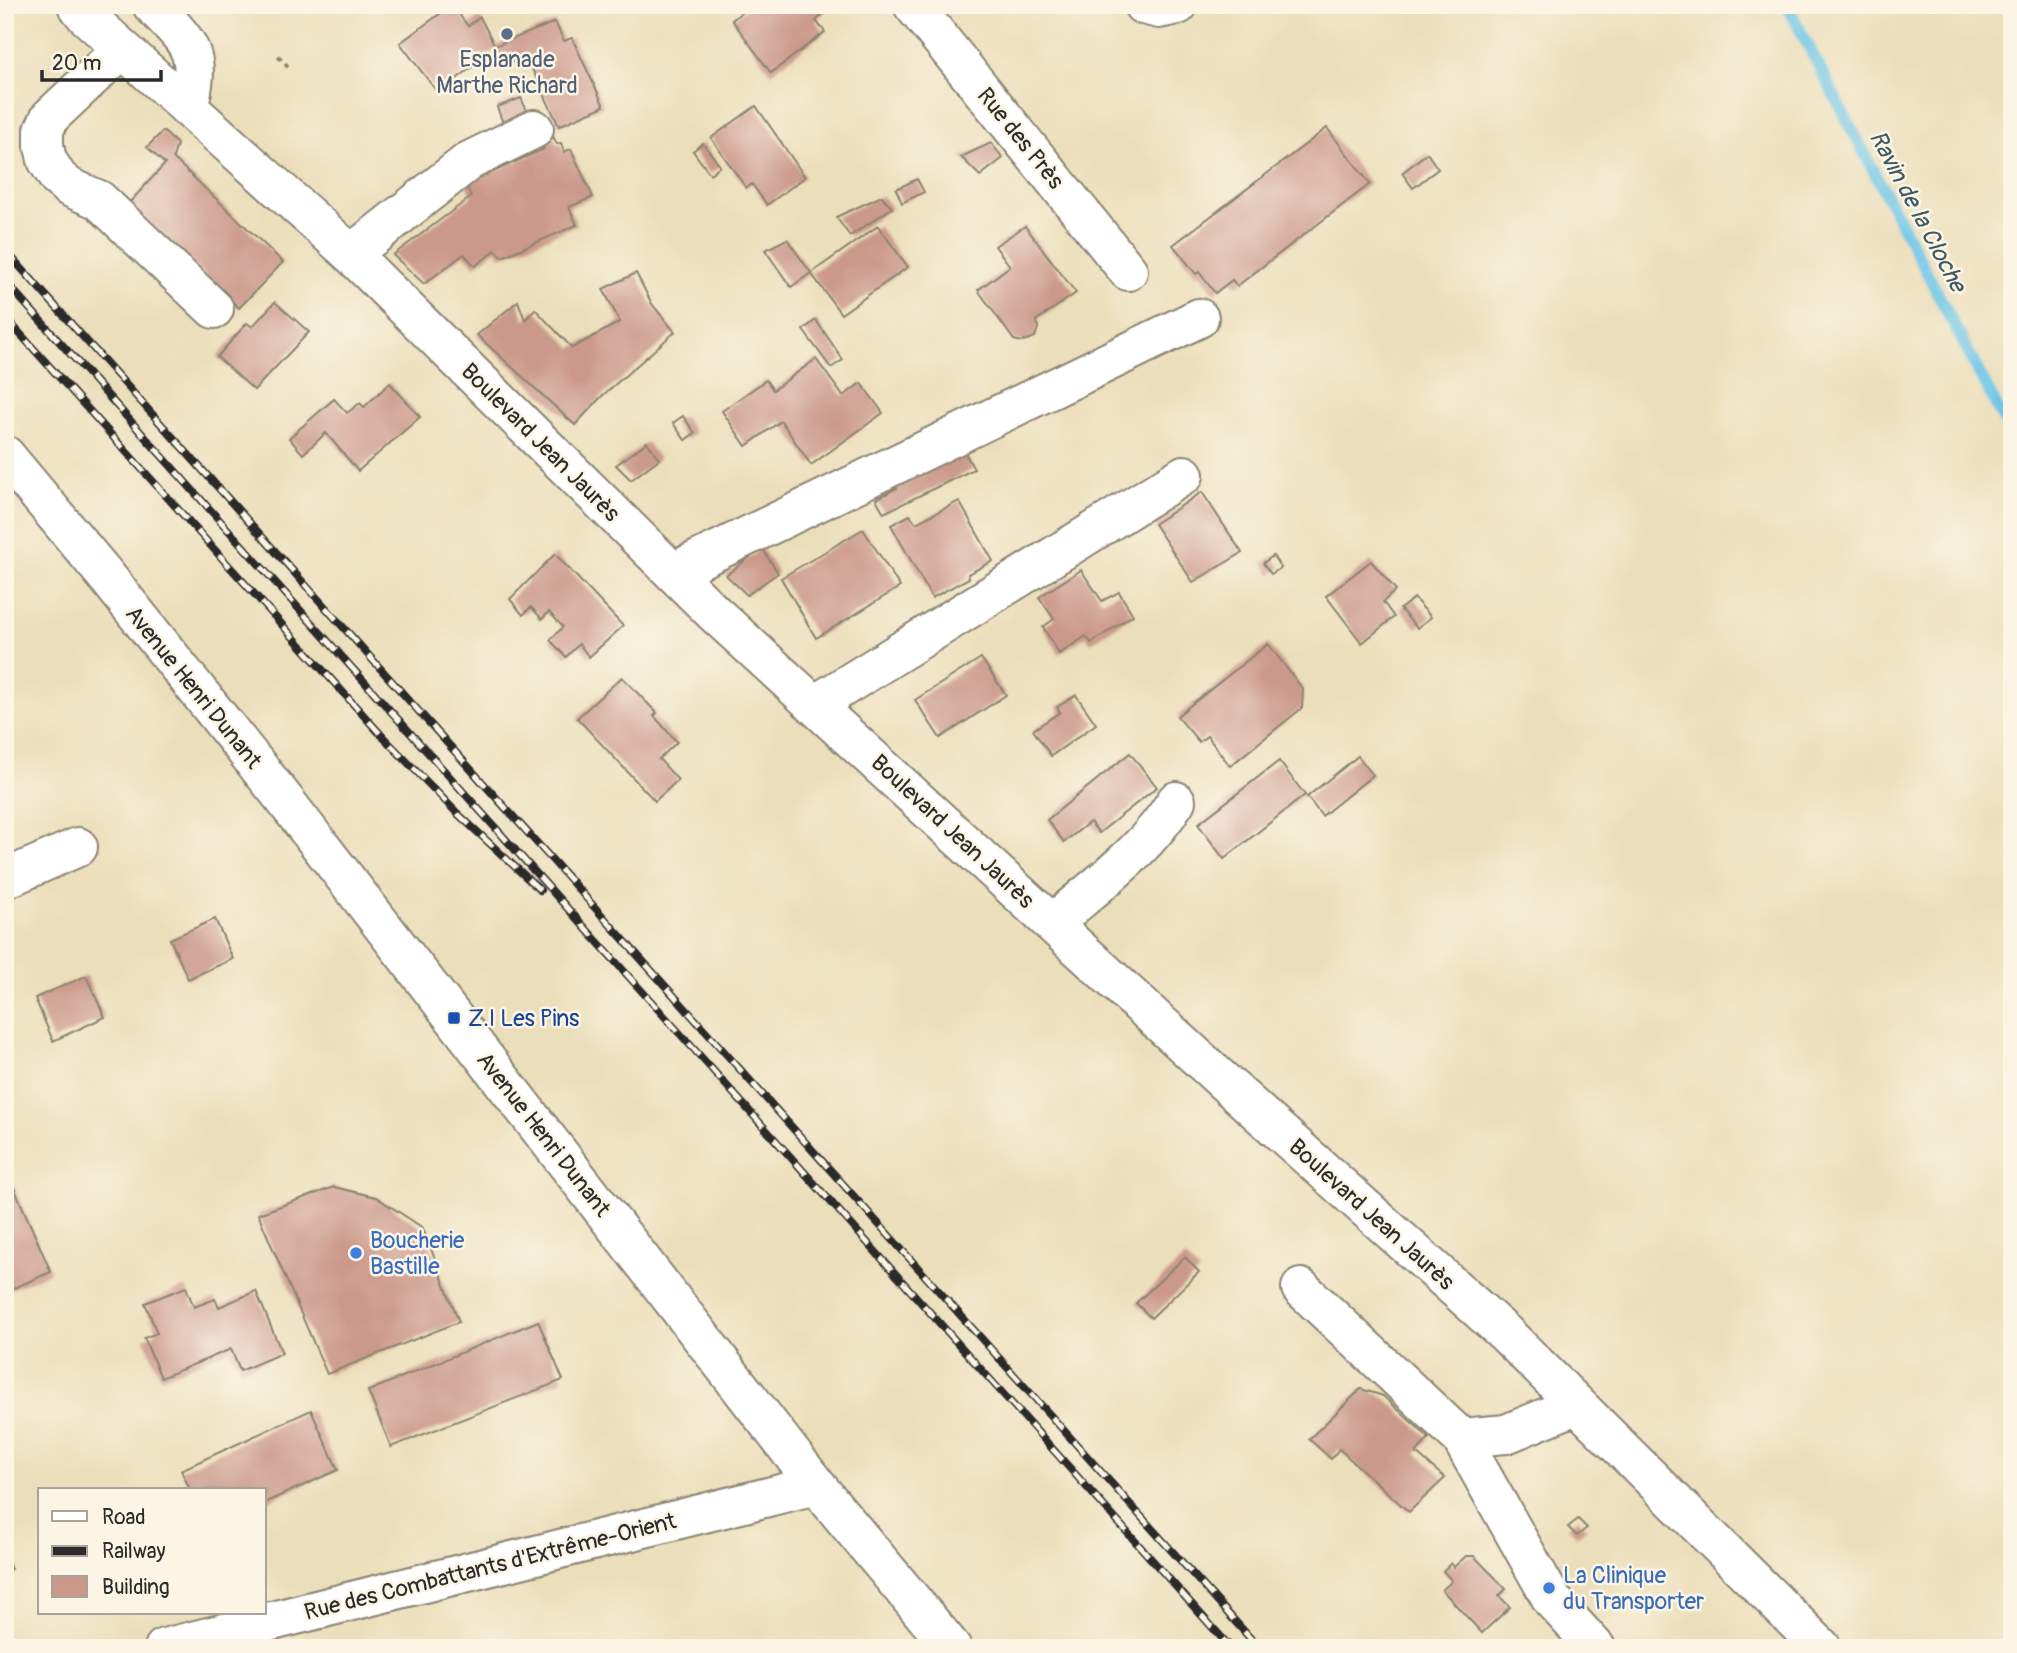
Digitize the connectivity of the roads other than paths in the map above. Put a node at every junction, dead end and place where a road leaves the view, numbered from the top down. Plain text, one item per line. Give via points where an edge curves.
1 (152, 5) edge
2 (1143, 5) edge
3 (1178, 5) edge
4 (80, 8) edge
5 (924, 9) edge
6 (122, 49) junction
7 (188, 107) junction
8 (534, 129) dead end
9 (351, 254) junction
10 (1128, 271) dead end
11 (214, 309) dead end
12 (1199, 318) dead end
13 (5, 455) edge
14 (1184, 475) dead end
15 (18, 491) edge
16 (673, 572) junction
17 (816, 704) junction
18 (1176, 801) dead end
19 (78, 847) dead end
20 (5, 879) edge
21 (1053, 923) junction
22 (1301, 1288) dead end
23 (1576, 1405) junction
24 (1461, 1438) junction
25 (816, 1485) junction
26 (164, 1648) edge
27 (952, 1648) edge
28 (1596, 1648) edge
29 (1822, 1648) edge

1 - 7 street via 192,52 195,82
2 - 3 street via 1159,9
4 - 6 street, Boulevard Jean Jaurès
5 - 10 street, Rue des Près
6 - 7 street, Boulevard Jean Jaurès
6 - 11 street via 50,117 44,130 47,160 58,178 99,200
7 - 9 street, Boulevard Jean Jaurès
8 - 9 street via 469,160
9 - 16 street, Boulevard Jean Jaurès
12 - 16 street
13 - 15 street, Avenue Henri Dunant
14 - 17 street
15 - 25 street, Avenue Henri Dunant via 284,799
16 - 17 street, Boulevard Jean Jaurès
17 - 21 street, Boulevard Jean Jaurès
18 - 21 street via 1147,841
19 - 20 street
21 - 23 street, Boulevard Jean Jaurès via 1505,1334
22 - 24 street
23 - 24 street via 1506,1434
23 - 29 street, Boulevard Jean Jaurès
24 - 28 street via 1552,1600
25 - 26 street, Rue des Combattants d'Extrême-Orient
25 - 27 street, Avenue Henri Dunant

